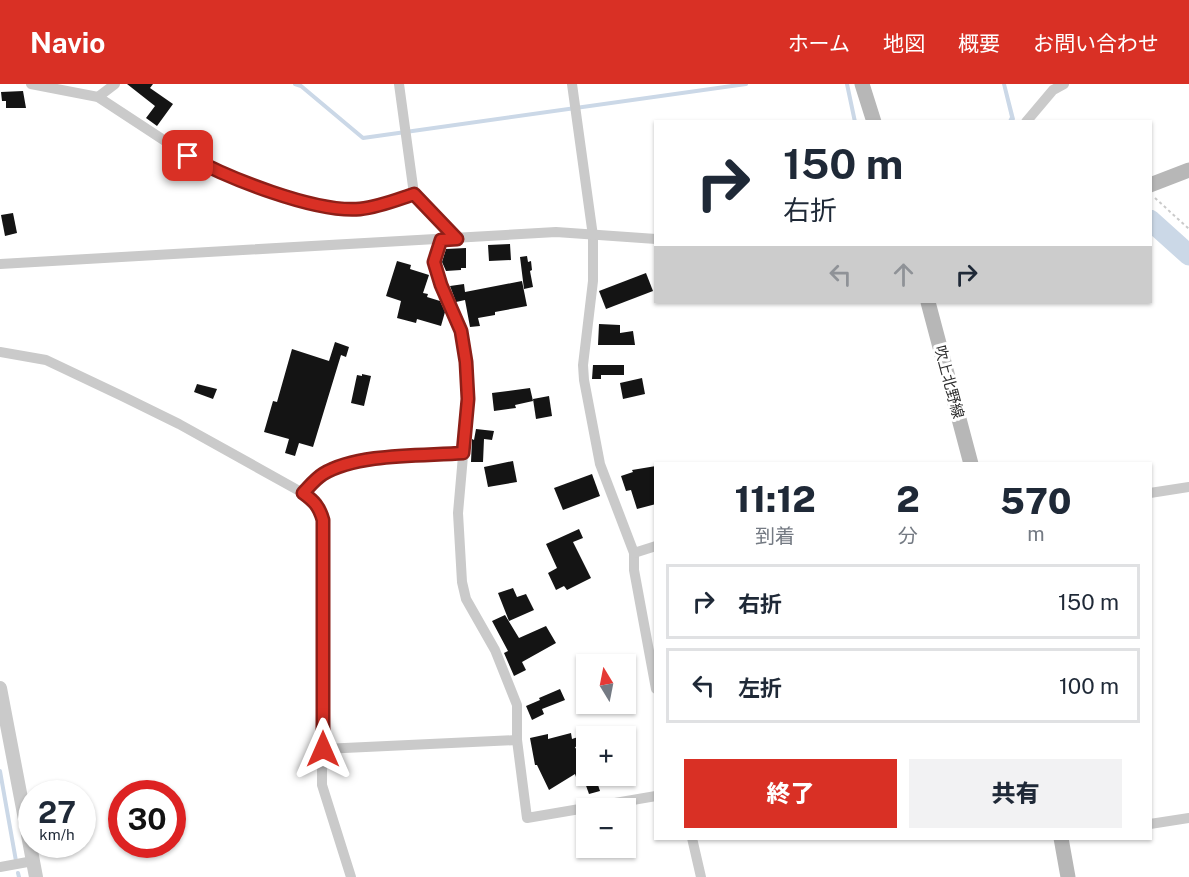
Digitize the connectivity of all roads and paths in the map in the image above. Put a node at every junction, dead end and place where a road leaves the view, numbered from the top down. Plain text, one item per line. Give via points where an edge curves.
1 (31, 84) edge
2 (115, 84) edge
3 (399, 84) edge
4 (572, 84) edge
5 (862, 84) edge
6 (1064, 84) edge
7 (98, 97) junction
8 (873, 120) edge
9 (1028, 120) edge
10 (1189, 170) edge
11 (1152, 184) edge
12 (414, 194) junction
13 (1152, 196) edge
14 (1189, 229) edge
15 (593, 236) junction
16 (457, 239) junction
17 (654, 239) edge
18 (441, 240) junction
19 (0, 264) edge
20 (928, 303) edge
21 (0, 352) edge
22 (463, 453) junction
23 (970, 462) edge
24 (1189, 487) edge
25 (303, 493) junction
26 (1152, 493) edge
27 (654, 547) edge
28 (634, 553) junction
29 (654, 678) edge
30 (0, 688) edge
31 (517, 740) junction
32 (323, 749) junction
33 (654, 796) edge
34 (1189, 818) edge
35 (1152, 824) edge
36 (692, 840) edge
37 (1062, 840) edge
38 (33, 861) junction
39 (0, 867) edge
40 (36, 877) edge
41 (351, 877) edge
42 (701, 877) edge
43 (1068, 877) edge

1 - 7 street
2 - 7 street
3 - 12 street
4 - 15 street
5 - 8 main road
6 - 9 street via 1053,90
7 - 12 street via 210,168 286,197 360,209
10 - 11 main road
12 - 16 street
13 - 14 path
15 - 16 street via 556,232
15 - 17 street
15 - 28 street via 584,380 605,481
16 - 18 street
18 - 19 street
18 - 22 street via 434,262 461,331 466,362 468,399
20 - 23 main road, 吹上北野線
21 - 25 street via 46,360 179,424
22 - 25 street via 362,460 321,475
22 - 31 street via 458,513 462,582 517,705
24 - 26 street
25 - 32 street via 320,509 323,520
27 - 28 street
28 - 29 street
30 - 38 street
31 - 32 street
31 - 33 street via 527,818
32 - 41 street via 324,796
34 - 35 street
36 - 42 street
37 - 43 main road
38 - 39 street
38 - 40 street

